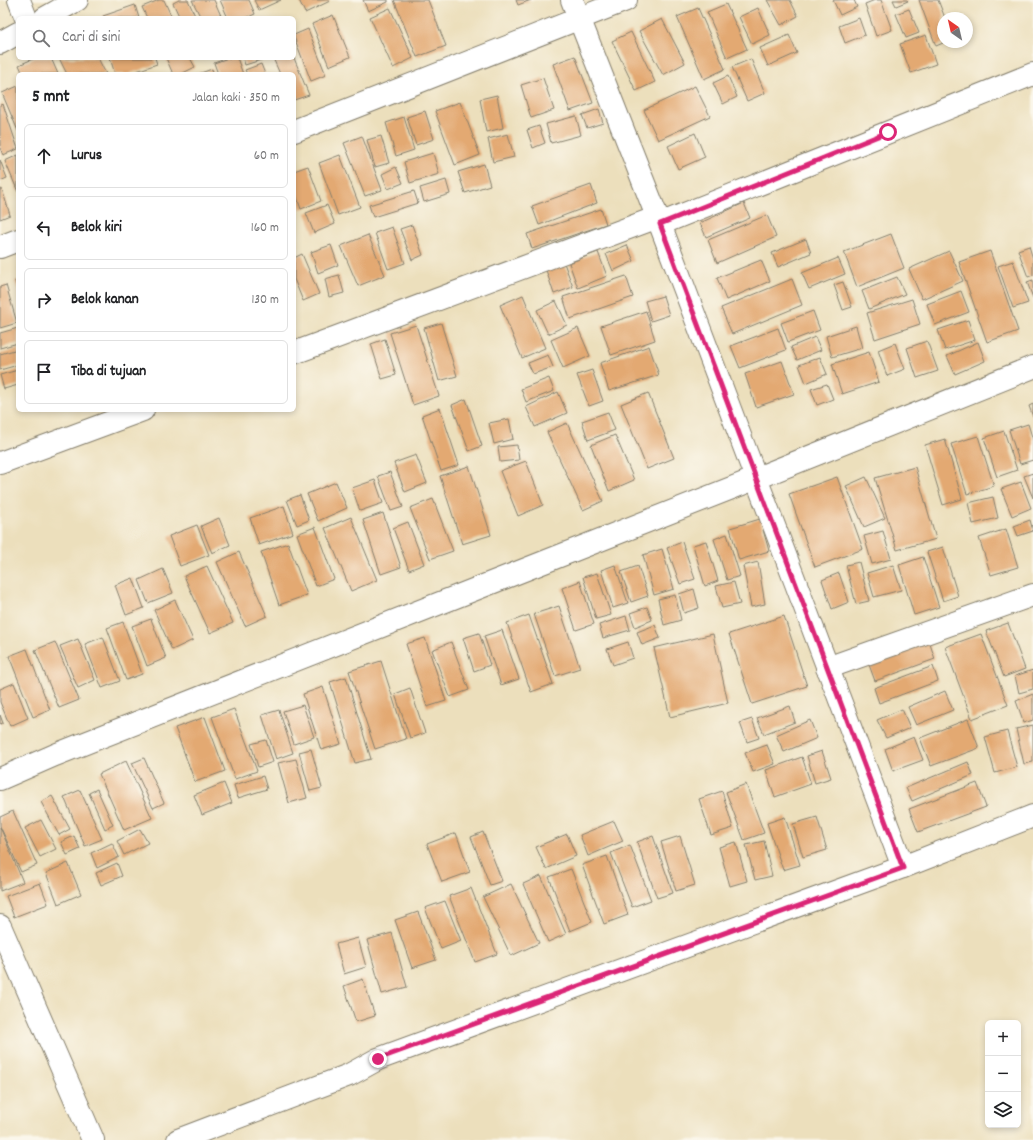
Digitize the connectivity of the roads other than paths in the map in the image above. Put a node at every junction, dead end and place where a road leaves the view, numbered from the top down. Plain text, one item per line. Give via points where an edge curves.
1 (19, 0) edge
2 (76, 0) edge
3 (626, 0) edge
4 (576, 10) edge
5 (25, 16) edge
6 (48, 16) edge
7 (16, 34) edge
8 (0, 43) edge
9 (1033, 74) edge
10 (296, 131) edge
11 (659, 221) junction
12 (16, 241) edge
13 (0, 247) edge
14 (296, 352) edge
15 (1033, 367) edge
16 (137, 412) edge
17 (0, 463) edge
18 (757, 478) junction
19 (1033, 595) edge
20 (827, 668) junction
21 (0, 779) edge
22 (1033, 816) edge
23 (903, 868) junction
24 (0, 926) edge
25 (93, 1140) edge
26 (178, 1140) edge

1 - 5 street
2 - 6 street
3 - 4 street
4 - 10 street
4 - 11 street
7 - 8 street
9 - 11 street
11 - 14 street
11 - 18 street
12 - 13 street
15 - 18 street
16 - 17 street
18 - 20 street
18 - 21 street
19 - 20 street
20 - 23 street
22 - 23 street
23 - 26 street via 378,1059 349,1075
24 - 25 street

